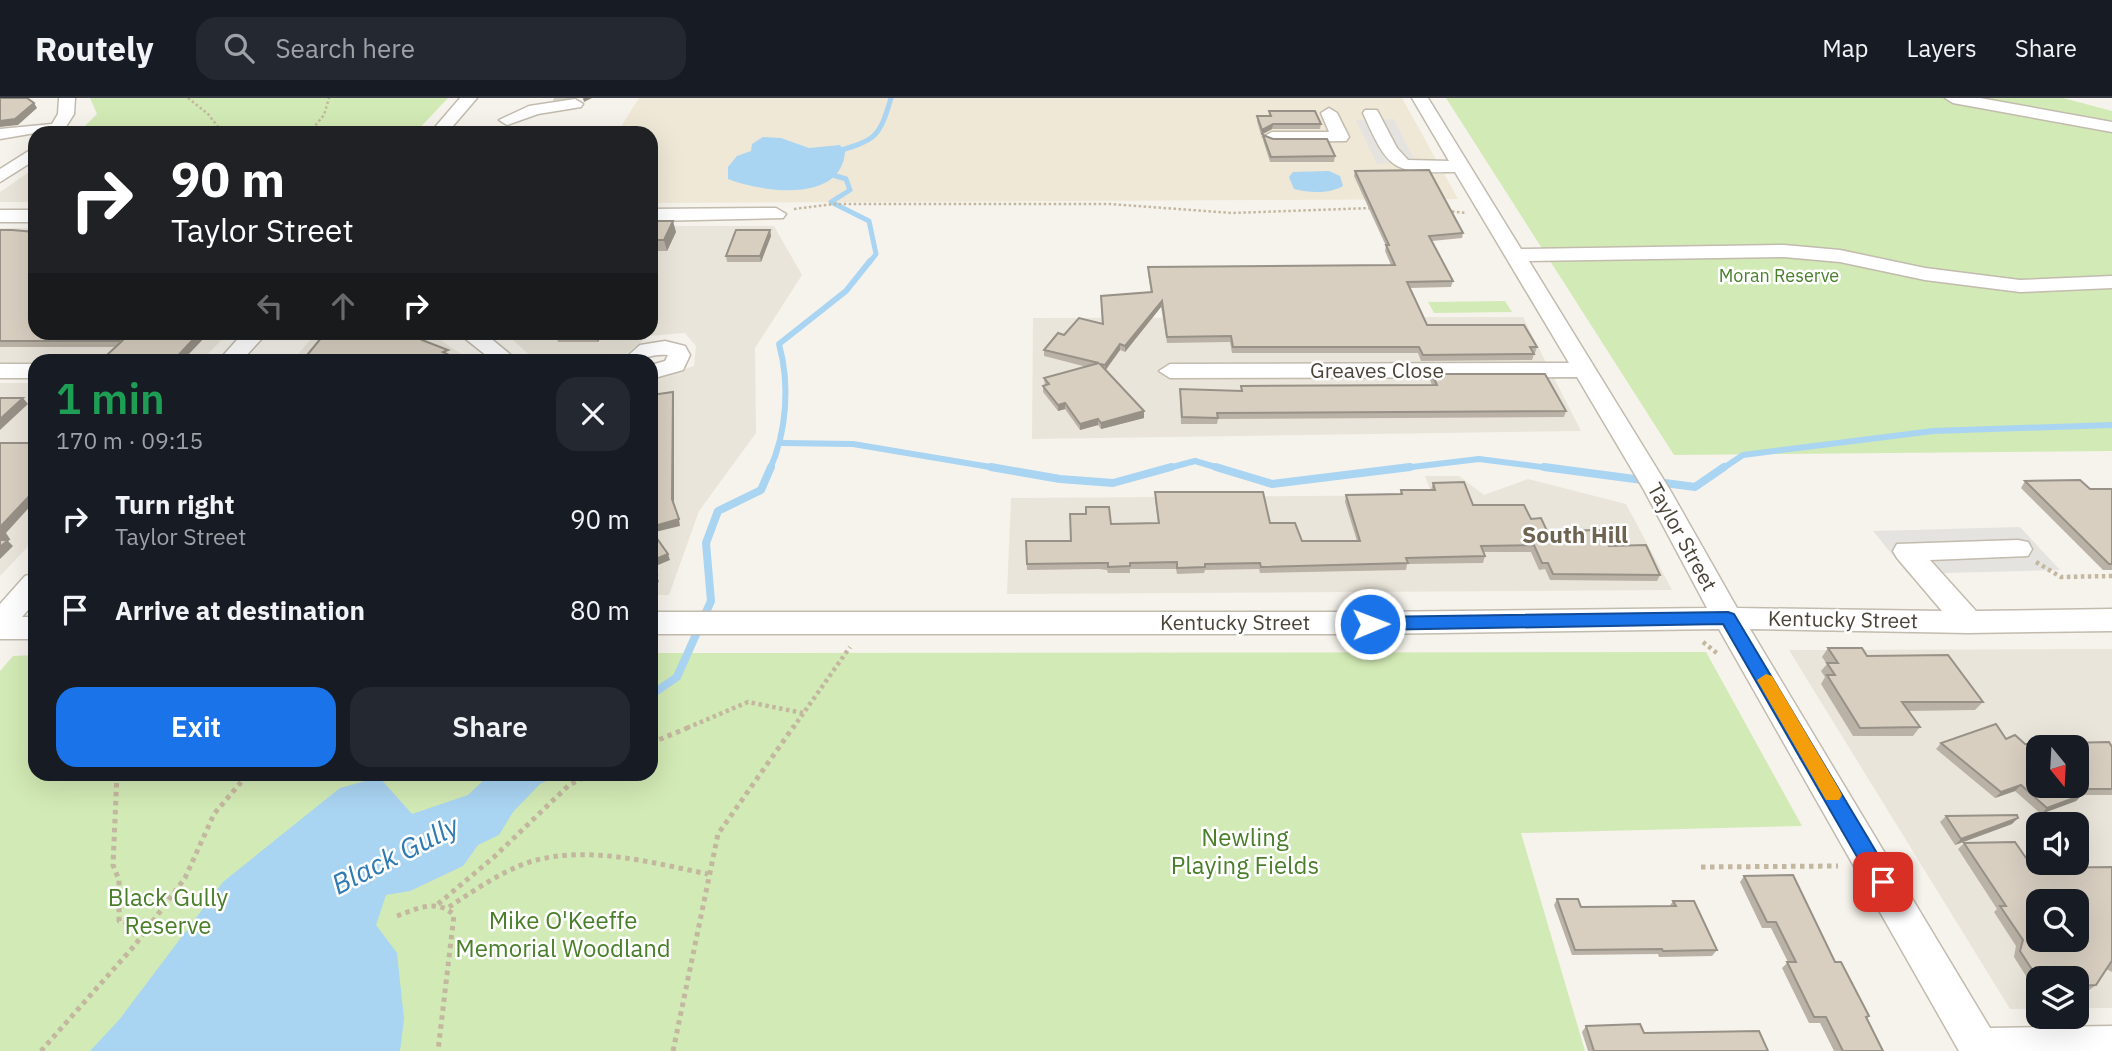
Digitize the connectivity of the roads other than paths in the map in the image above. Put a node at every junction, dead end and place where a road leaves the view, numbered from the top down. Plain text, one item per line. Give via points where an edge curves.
1 (67, 98) edge
2 (469, 98) edge
3 (530, 98) edge
4 (1420, 98) edge
5 (1953, 98) edge
6 (574, 103) dead end
7 (1329, 113) dead end
8 (1371, 113) dead end
9 (58, 126) edge
10 (444, 126) edge
11 (503, 126) edge
12 (504, 126) edge
13 (2112, 127) edge
14 (28, 132) edge
15 (0, 134) edge
16 (1272, 137) edge
17 (28, 157) edge
18 (1462, 166) junction
19 (0, 177) edge
20 (776, 214) road end
21 (658, 215) edge
22 (0, 216) edge
23 (28, 216) edge
24 (1514, 255) junction
25 (2112, 282) edge
26 (249, 340) edge
27 (479, 340) edge
28 (236, 354) edge
29 (498, 354) edge
30 (640, 354) edge
31 (658, 370) edge
32 (1584, 370) junction
33 (0, 371) edge
34 (28, 371) edge
35 (1170, 371) dead end
36 (2018, 549) dead end
37 (28, 591) edge
38 (1728, 618) junction
39 (2112, 620) edge
40 (1968, 622) junction
41 (0, 623) edge
42 (658, 623) edge
43 (0, 628) edge
44 (28, 628) edge
45 (2112, 1046) edge
46 (1980, 1049) edge

1 - 9 street via 66,114
2 - 10 street
3 - 11 street
4 - 18 street, Taylor Street
5 - 13 street
6 - 12 street via 535,109
7 - 16 street via 1340,137
8 - 18 street via 1393,161 1402,166
14 - 15 street
17 - 19 street
18 - 24 street, Taylor Street
20 - 21 street
22 - 23 street
24 - 25 street via 1784,251 2020,286
24 - 32 street, Taylor Street
26 - 28 street
27 - 29 street
30 - 31 street via 654,348 677,351 675,365
32 - 35 street, Greaves Close
32 - 38 street, Taylor Street
33 - 34 street
36 - 40 street via 1907,551
37 - 41 street
38 - 40 street, Kentucky Street
38 - 42 street, Kentucky Street via 1370,624
38 - 46 street, Taylor Street
39 - 40 street, Kentucky Street
43 - 44 street
45 - 46 street

